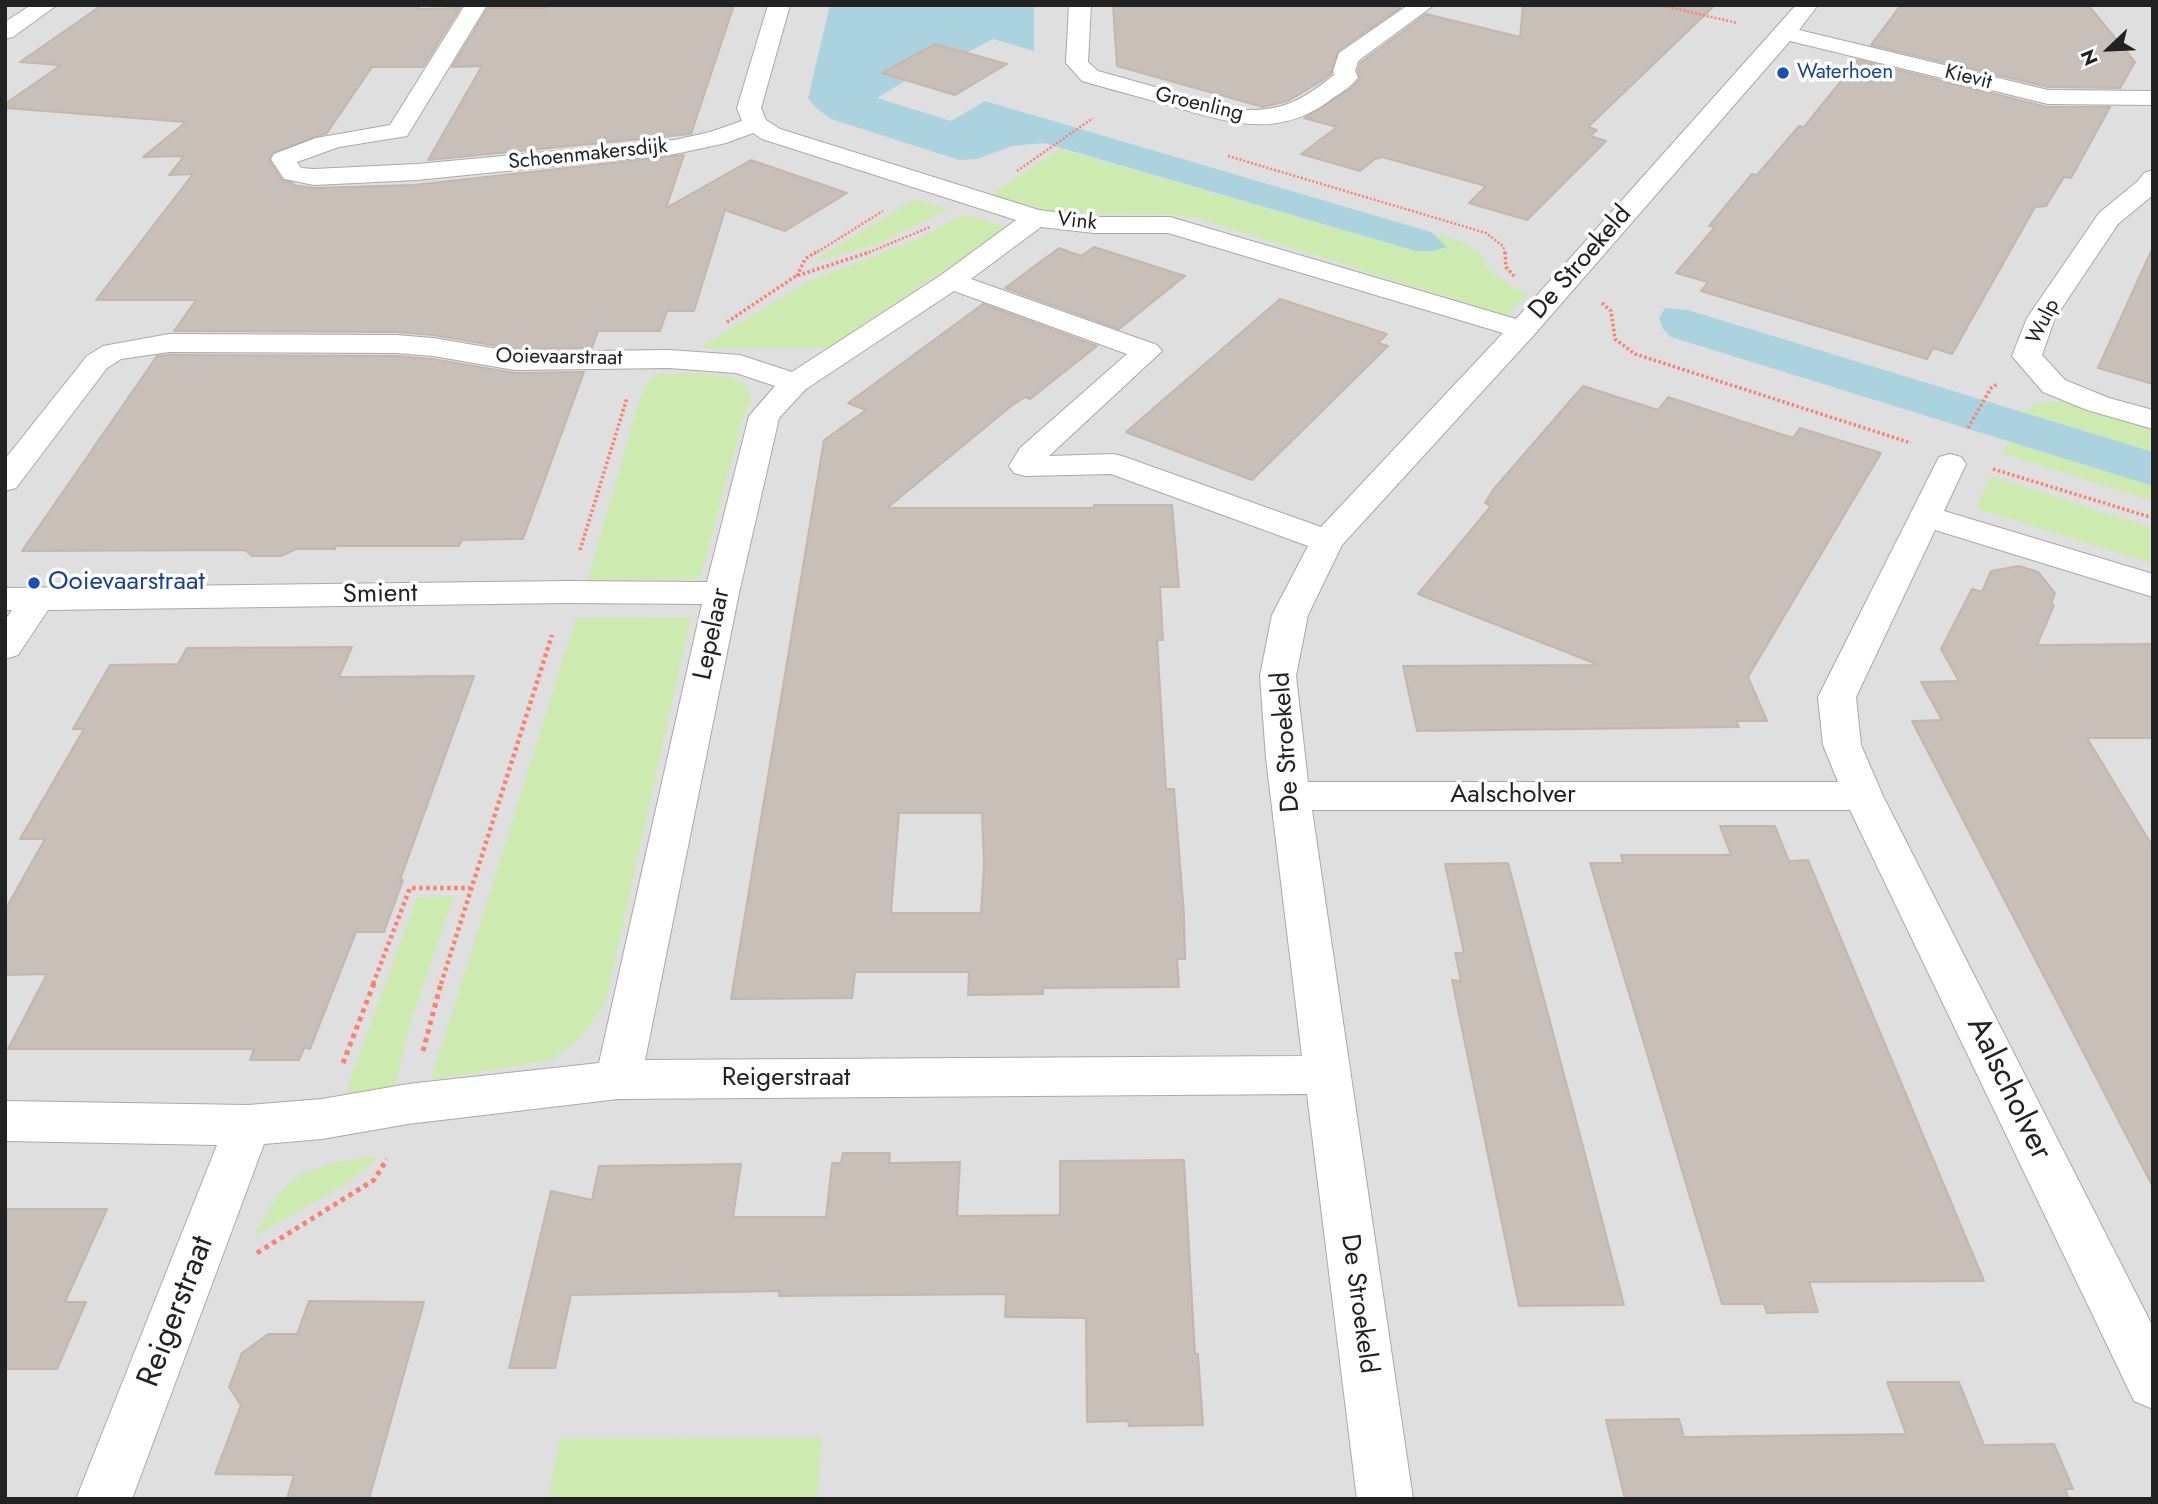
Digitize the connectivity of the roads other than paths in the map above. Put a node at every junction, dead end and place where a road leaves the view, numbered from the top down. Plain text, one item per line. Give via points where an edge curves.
1 (46, 5) edge
2 (476, 5) edge
3 (779, 5) edge
4 (1080, 5) edge
5 (1423, 5) edge
6 (1796, 19) edge
7 (5, 32) edge
8 (2150, 109) edge
9 (755, 124) junction
10 (398, 131) junction
11 (417, 172) junction
12 (2153, 178) edge
13 (1036, 218) junction
14 (951, 281) junction
15 (1523, 330) junction
16 (795, 383) junction
17 (2153, 420) edge
18 (1950, 464) dead end
19 (5, 481) edge
20 (1926, 516) junction
21 (1326, 541) junction
22 (2153, 586) edge
23 (722, 593) junction
24 (22, 599) edge
25 (5, 647) edge
26 (1290, 796) junction
27 (1863, 796) junction
28 (1327, 1075) junction
29 (618, 1080) junction
30 (5, 1121) edge
31 (248, 1125) junction
32 (2153, 1383) edge
33 (104, 1499) edge
34 (1385, 1499) edge

1 - 7 street
2 - 10 street
3 - 9 street via 749,108
4 - 5 street, Groenling via 1077,63 1090,76 1236,117 1255,118 1285,116 1308,108 1346,77 1347,58
6 - 8 street, Kievit via 2048,97 2124,99 2140,111
6 - 15 street, De Stroekeld
9 - 11 street, Schoenmakersdijk via 675,147
9 - 13 street, Vink via 771,134
10 - 11 street
10 - 11 street, Schoenmakersdijk via 312,146 282,159 293,174 314,177
12 - 17 street, Wulp via 2108,219 2041,318 2027,356 2054,386
13 - 14 street, Lepelaar
13 - 15 street, Vink via 1094,225 1170,225
14 - 16 street, Lepelaar
14 - 21 street via 1147,351 1031,455 1025,466 1114,464
15 - 21 street, De Stroekeld
16 - 19 street, Ooievaarstraat via 740,364 669,359 515,361 396,344 169,343 113,352 97,362
16 - 23 street, Lepelaar via 764,416
18 - 20 street, Aalscholver
20 - 22 street
20 - 27 street, Aalscholver via 1837,697 1842,745
21 - 26 street, De Stroekeld via 1290,615 1278,676
23 - 24 street, Smient
23 - 29 street, Lepelaar
24 - 25 street
26 - 27 street, Aalscholver
26 - 28 street, De Stroekeld
27 - 32 street, Aalscholver
28 - 29 street, Reigerstraat
28 - 34 street, De Stroekeld
29 - 31 street, Reigerstraat
30 - 31 street, Reigerstraat
31 - 33 street, Reigerstraat

